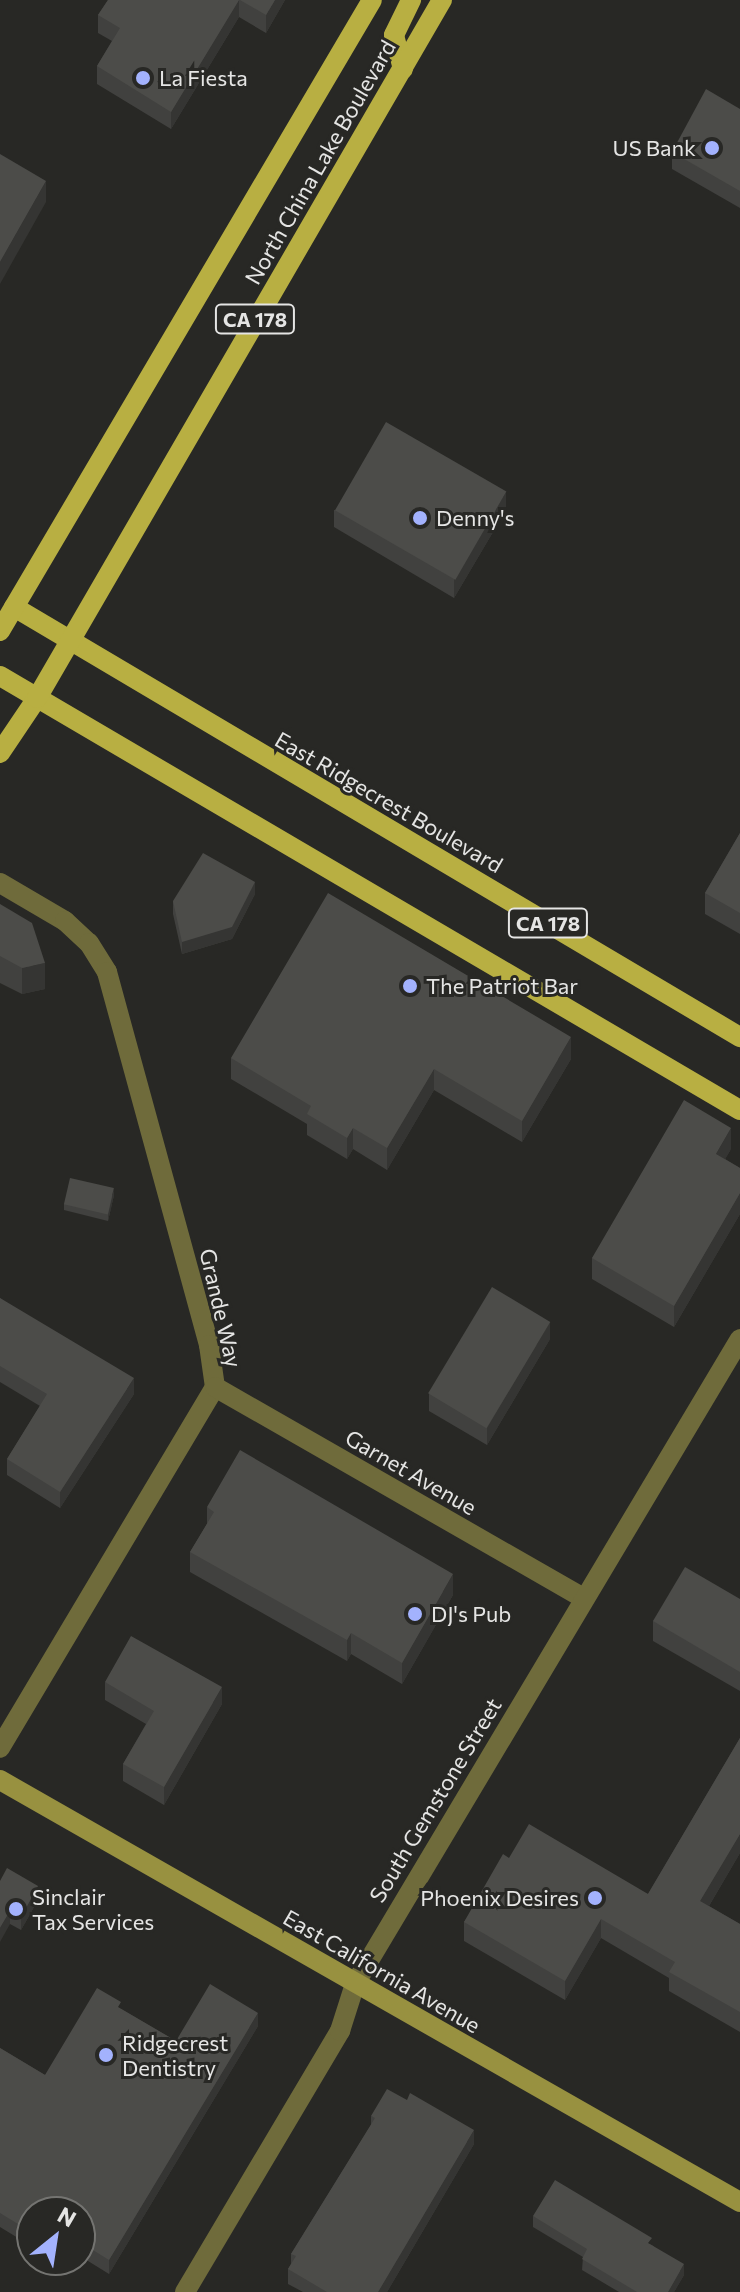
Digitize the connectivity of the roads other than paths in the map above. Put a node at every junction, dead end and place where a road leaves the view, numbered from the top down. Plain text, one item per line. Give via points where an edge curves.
1 (372, 0) edge
2 (411, 0) edge
3 (442, 0) edge
4 (403, 69) junction
5 (7, 603) edge
6 (0, 631) edge
7 (70, 640) junction
8 (0, 676) edge
9 (37, 698) junction
10 (0, 753) edge
11 (0, 883) edge
12 (740, 1037) edge
13 (740, 1110) edge
14 (740, 1339) edge
15 (215, 1387) junction
16 (583, 1598) junction
17 (0, 1748) edge
18 (0, 1780) edge
19 (355, 1984) junction
20 (740, 2202) edge
21 (185, 2292) edge

1 - 5 main road, North China Lake Boulevard / CA 178
2 - 4 main road via 394,35
3 - 4 main road, North China Lake Boulevard / CA 178
4 - 7 main road, North China Lake Boulevard / CA 178
5 - 6 main road, North China Lake Boulevard
5 - 7 main road, East Ridgecrest Boulevard
7 - 9 main road, North China Lake Boulevard
7 - 12 main road, East Ridgecrest Boulevard / CA 178
8 - 9 main road, CA 178
9 - 10 main road, North China Lake Boulevard
9 - 13 main road, CA 178
11 - 15 street, Grande Way via 65,921 89,943 107,972 209,1345
14 - 16 street, South Gemstone Street
15 - 16 street, Garnet Avenue
15 - 17 street, Grande Way
16 - 19 street, South Gemstone Street
18 - 19 street, East California Avenue
19 - 20 street, East California Avenue
19 - 21 street, South Gemstone Street via 340,2031

